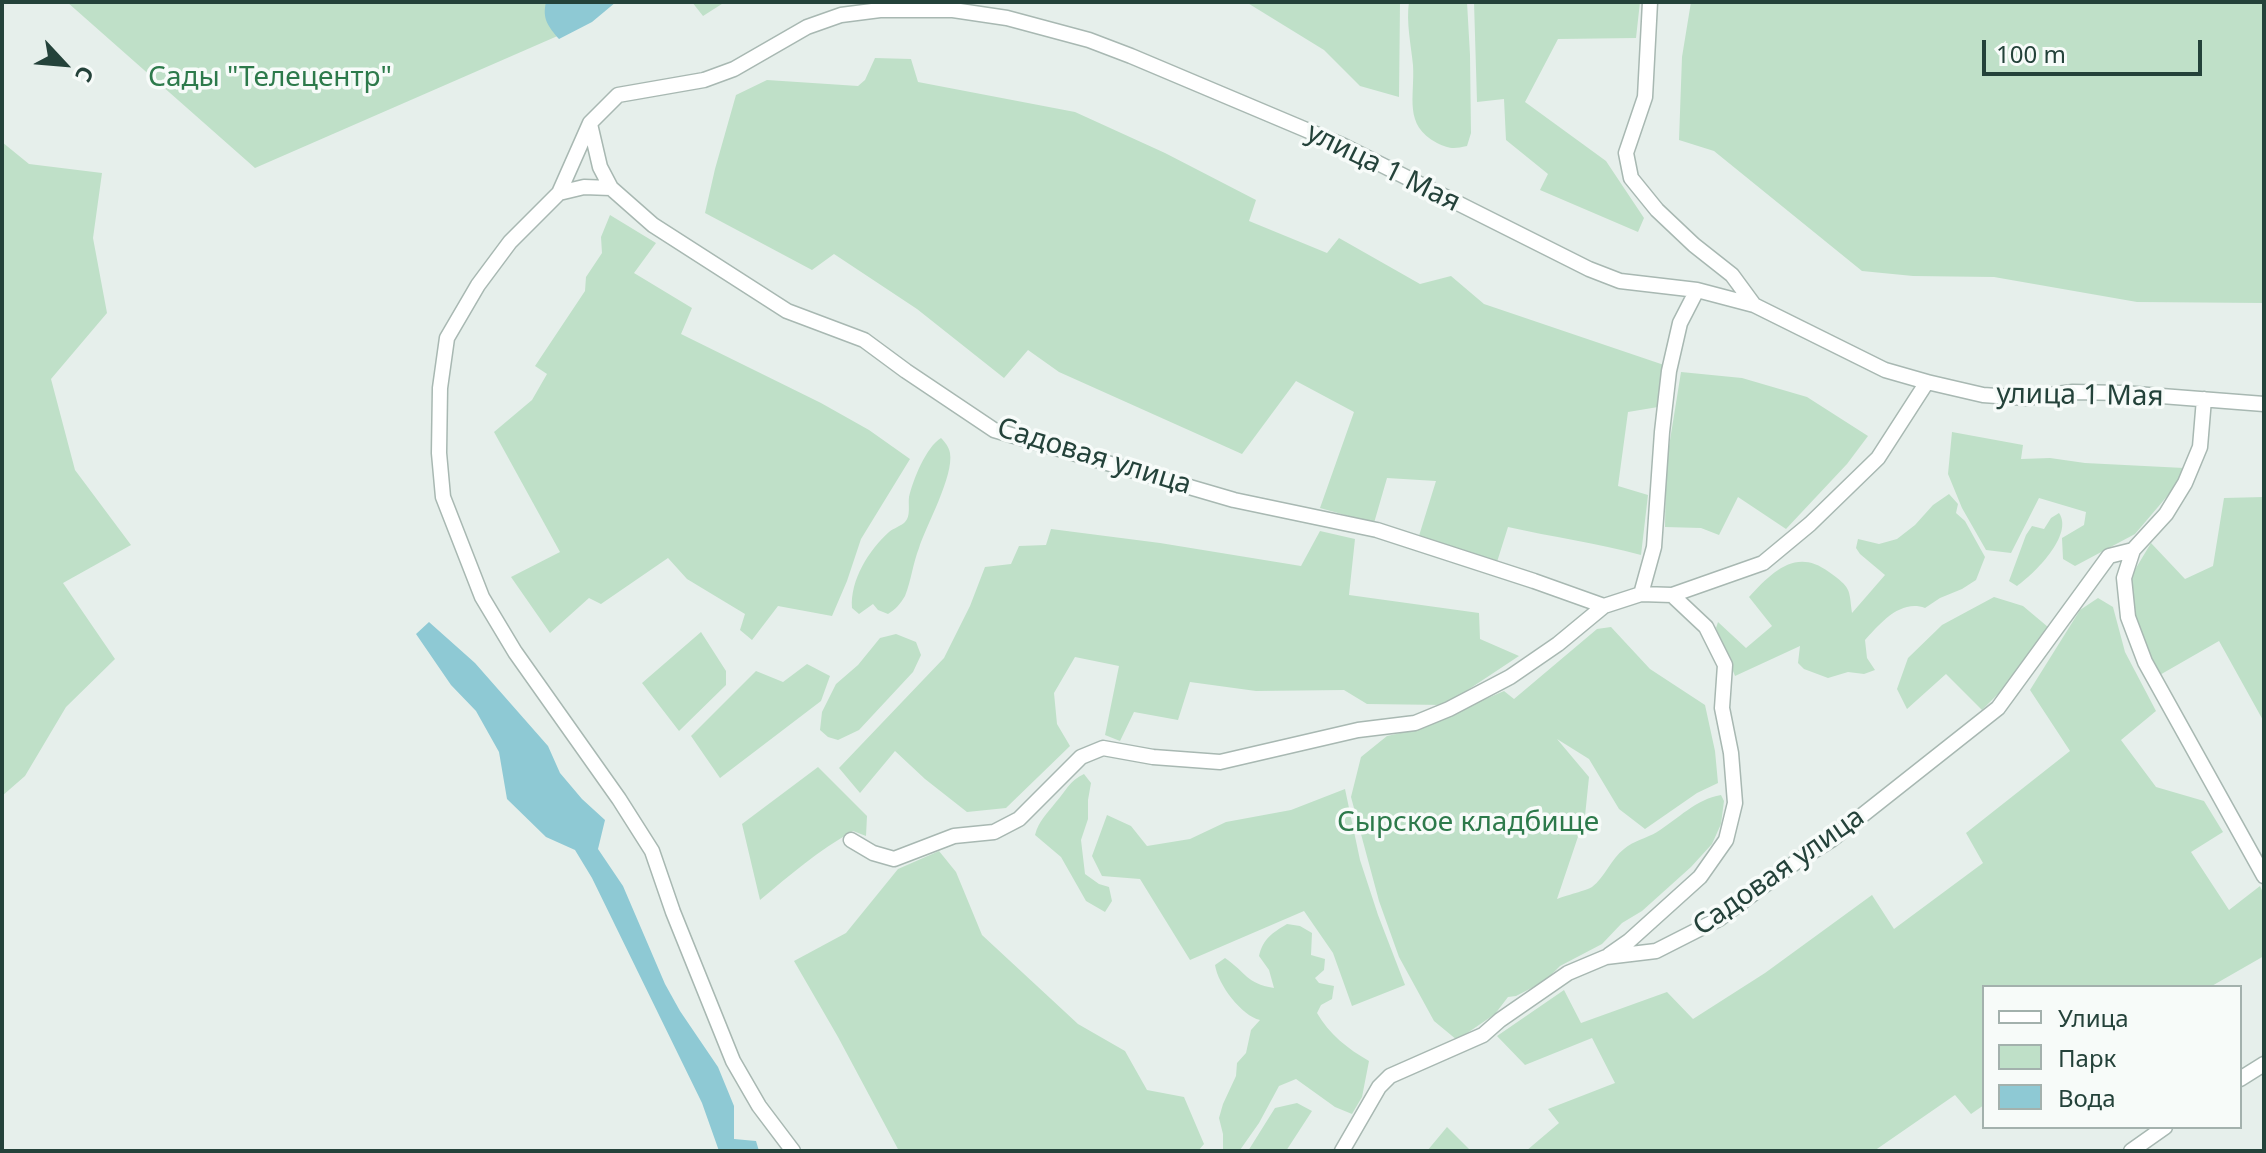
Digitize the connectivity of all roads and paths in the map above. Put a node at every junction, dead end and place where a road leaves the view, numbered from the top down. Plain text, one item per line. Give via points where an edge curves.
1 (1650, 2) edge
2 (590, 123) junction
3 (611, 188) junction
4 (559, 193) junction
5 (1697, 290) junction
6 (1754, 305) junction
7 (1927, 382) junction
8 (2204, 399) junction
9 (2264, 404) edge
10 (2133, 550) junction
11 (1641, 594) junction
12 (1672, 595) junction
13 (1604, 606) junction
14 (851, 840) dead end
15 (2264, 876) edge
16 (1606, 957) junction
17 (2264, 1064) edge
18 (2242, 1078) edge
19 (2162, 1129) edge
20 (793, 1151) edge
21 (1342, 1151) edge
22 (2131, 1151) edge

1 - 6 street via 1645,97 1626,153 1631,178 1657,210 1732,275
2 - 3 street, Садовая улица via 600,167
2 - 4 street, улица 1 Мая
2 - 5 street, улица 1 Мая via 618,95 704,80 841,15 953,10 1007,18 1089,40 1342,145 1589,269 1620,281
3 - 4 street
3 - 13 street, Садовая улица via 653,225 787,311 864,340 994,430 1234,500 1377,530
4 - 20 street via 510,242 447,338 440,388 443,497 482,597 652,851 733,1061
5 - 6 street, улица 1 Мая
5 - 11 street via 1680,323 1669,371 1654,547
6 - 7 street, улица 1 Мая via 1885,370
7 - 8 street, улица 1 Мая via 2025,398 2073,392
7 - 12 street via 1878,458 1810,524 1763,563
8 - 9 street, улица 1 Мая
8 - 10 street, Садовая улица via 2200,447 2185,483
10 - 15 street via 2124,578 2128,617 2145,662
10 - 16 street, Садовая улица via 2109,556 1998,708 1831,840 1719,919 1656,951
11 - 12 street
11 - 13 street
12 - 16 street via 1706,627 1725,665 1722,708 1735,803 1726,840 1700,877
13 - 14 street via 1510,677 1415,723 1358,730 1220,762 1103,748 1081,757 1019,819 994,832 954,836 894,859
16 - 21 street, Садовая улица via 1568,973 1483,1035 1390,1076
17 - 18 street
19 - 22 street

